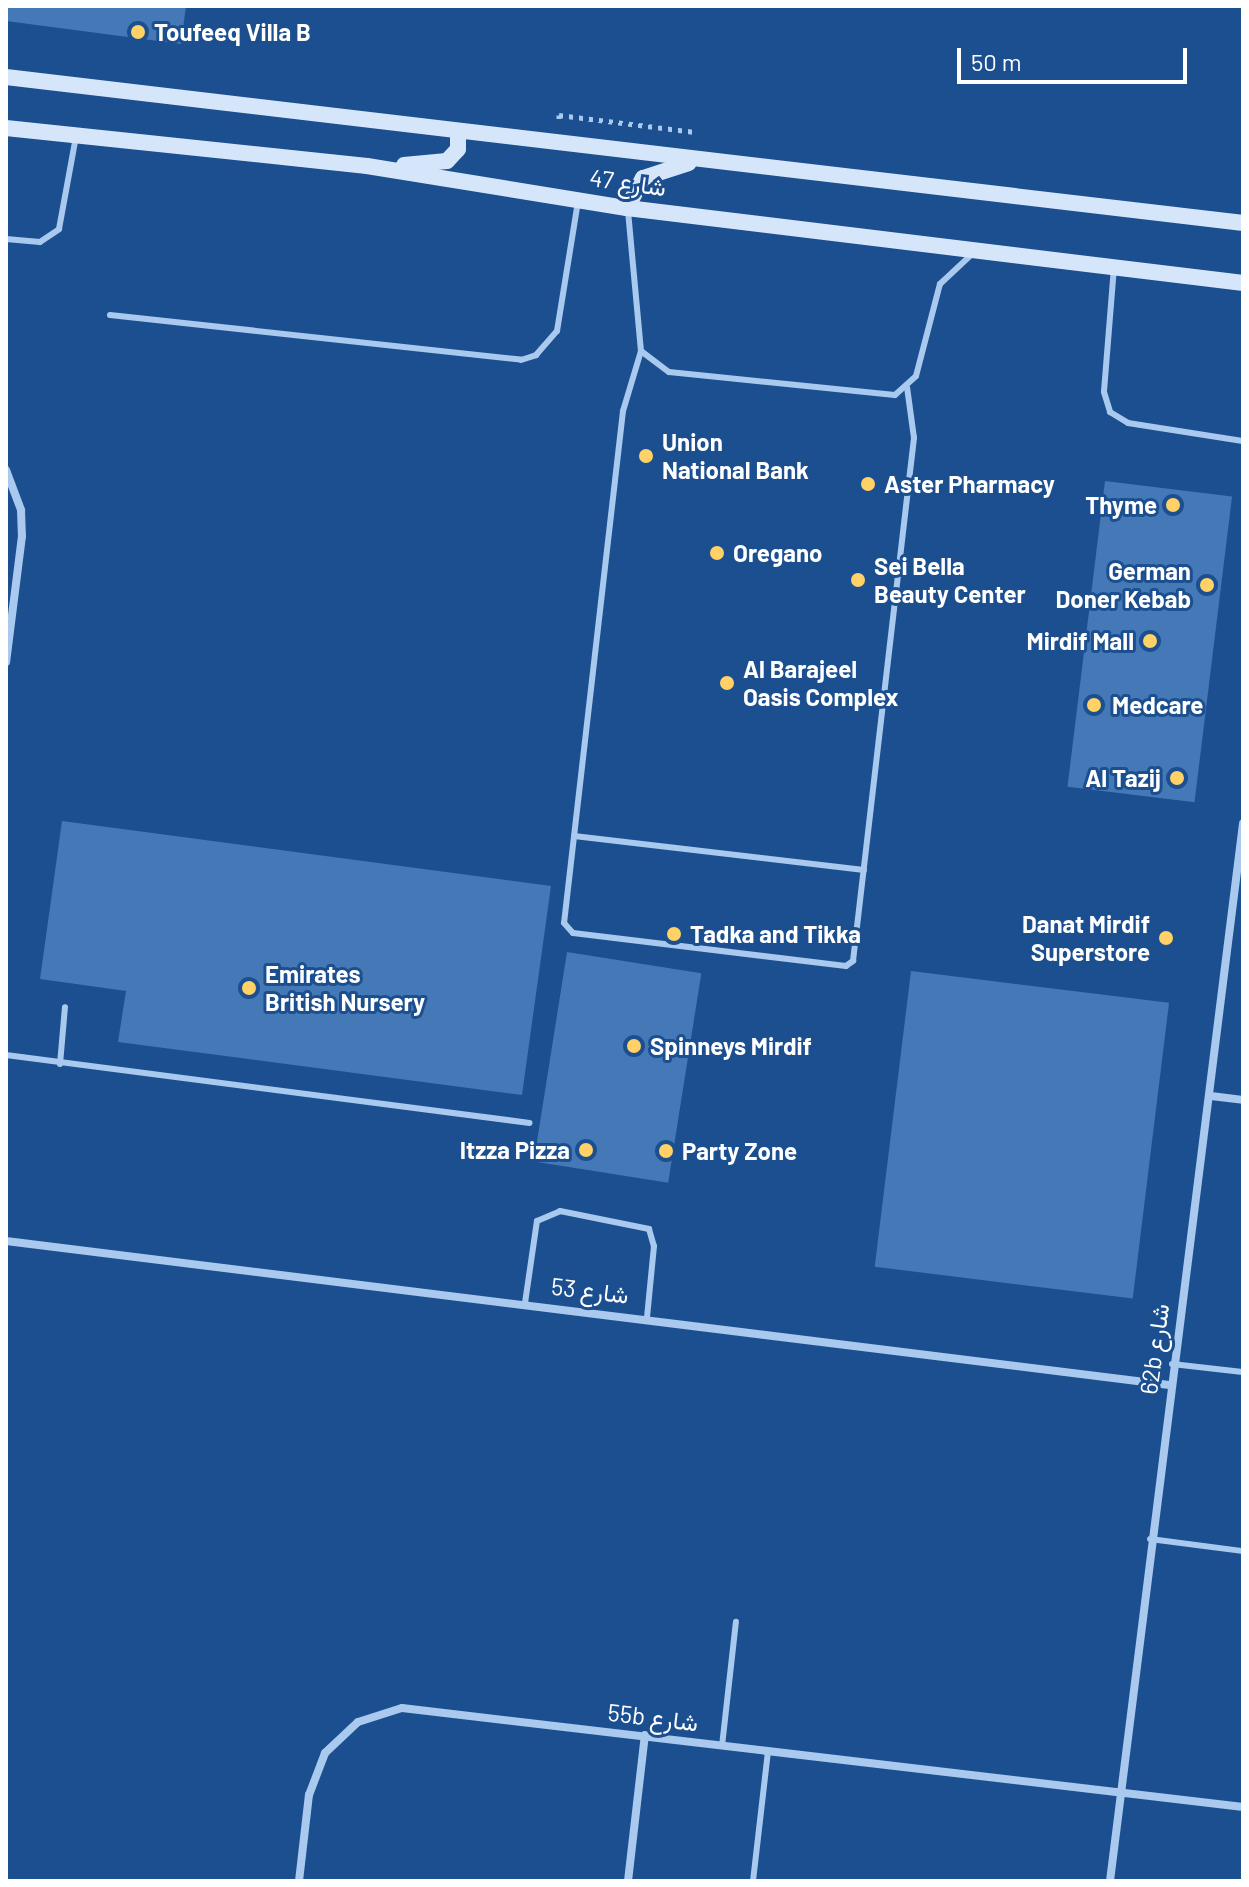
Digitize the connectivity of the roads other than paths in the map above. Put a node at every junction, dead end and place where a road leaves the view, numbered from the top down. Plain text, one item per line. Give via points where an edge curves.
1 (6, 77) edge
2 (6, 128) edge
3 (458, 132) junction
4 (76, 136) junction
5 (694, 161) junction
6 (367, 166) junction
7 (578, 200) junction
8 (627, 208) junction
9 (1243, 223) edge
10 (6, 239) edge
11 (979, 250) junction
12 (1114, 267) junction
13 (1243, 283) edge
14 (110, 315) dead end
15 (641, 351) junction
16 (907, 387) junction
17 (1243, 441) edge
18 (6, 470) edge
19 (6, 660) edge
20 (1243, 823) edge
21 (574, 836) junction
22 (864, 870) junction
23 (65, 1007) dead end
24 (6, 1055) edge
25 (60, 1064) junction
26 (1211, 1096) junction
27 (1243, 1100) edge
28 (530, 1123) dead end
29 (6, 1241) edge
30 (525, 1303) junction
31 (647, 1317) junction
32 (1172, 1364) junction
33 (1243, 1372) edge
34 (1169, 1385) junction
35 (1150, 1539) junction
36 (1243, 1551) edge
37 (736, 1622) dead end
38 (645, 1735) junction
39 (722, 1746) junction
40 (768, 1751) junction
41 (1120, 1794) junction
42 (1243, 1807) edge
43 (299, 1881) edge
44 (628, 1881) edge
45 (753, 1881) edge
46 (1110, 1881) edge

1 - 3 street, شارع 47
2 - 4 street, شارع 47
3 - 5 street, شارع 47
3 - 6 street via 458,149 447,161
4 - 6 street, شارع 47
4 - 10 lane via 59,229 40,242
5 - 8 street via 643,178
5 - 9 street, شارع 47
6 - 7 street, شارع 47
7 - 8 street, شارع 47
7 - 14 lane via 557,331 536,355 521,360
8 - 11 street, شارع 47
8 - 15 lane
11 - 12 street, شارع 47
11 - 16 lane via 940,284 921,362
12 - 13 street, شارع 47
12 - 17 lane via 1104,392 1110,412 1128,423
15 - 16 lane via 669,372 880,398
15 - 21 lane via 623,411
16 - 22 lane via 915,428
18 - 19 street via 21,510 22,536
20 - 26 street, 62b شارع
21 - 22 lane
21 - 22 lane via 568,932 846,966 854,959
23 - 25 lane
24 - 25 lane
25 - 28 lane
26 - 27 street
26 - 32 street, 62b شارع
29 - 30 street, شارع 53
30 - 31 street, شارع 53
30 - 31 lane via 537,1221 560,1211 649,1229 654,1246
31 - 34 street, شارع 53
32 - 33 lane
32 - 34 street, 62b شارع
34 - 35 street, 62b شارع
35 - 36 lane
35 - 41 street, 62b شارع
37 - 39 lane
38 - 39 street, 55b شارع
38 - 43 street, 55b شارع via 424,1710 379,1712 340,1736 314,1773
38 - 44 street
39 - 40 street, 55b شارع
40 - 41 street, 55b شارع
40 - 45 lane
41 - 42 street, 55b شارع
41 - 46 street, 62b شارع

